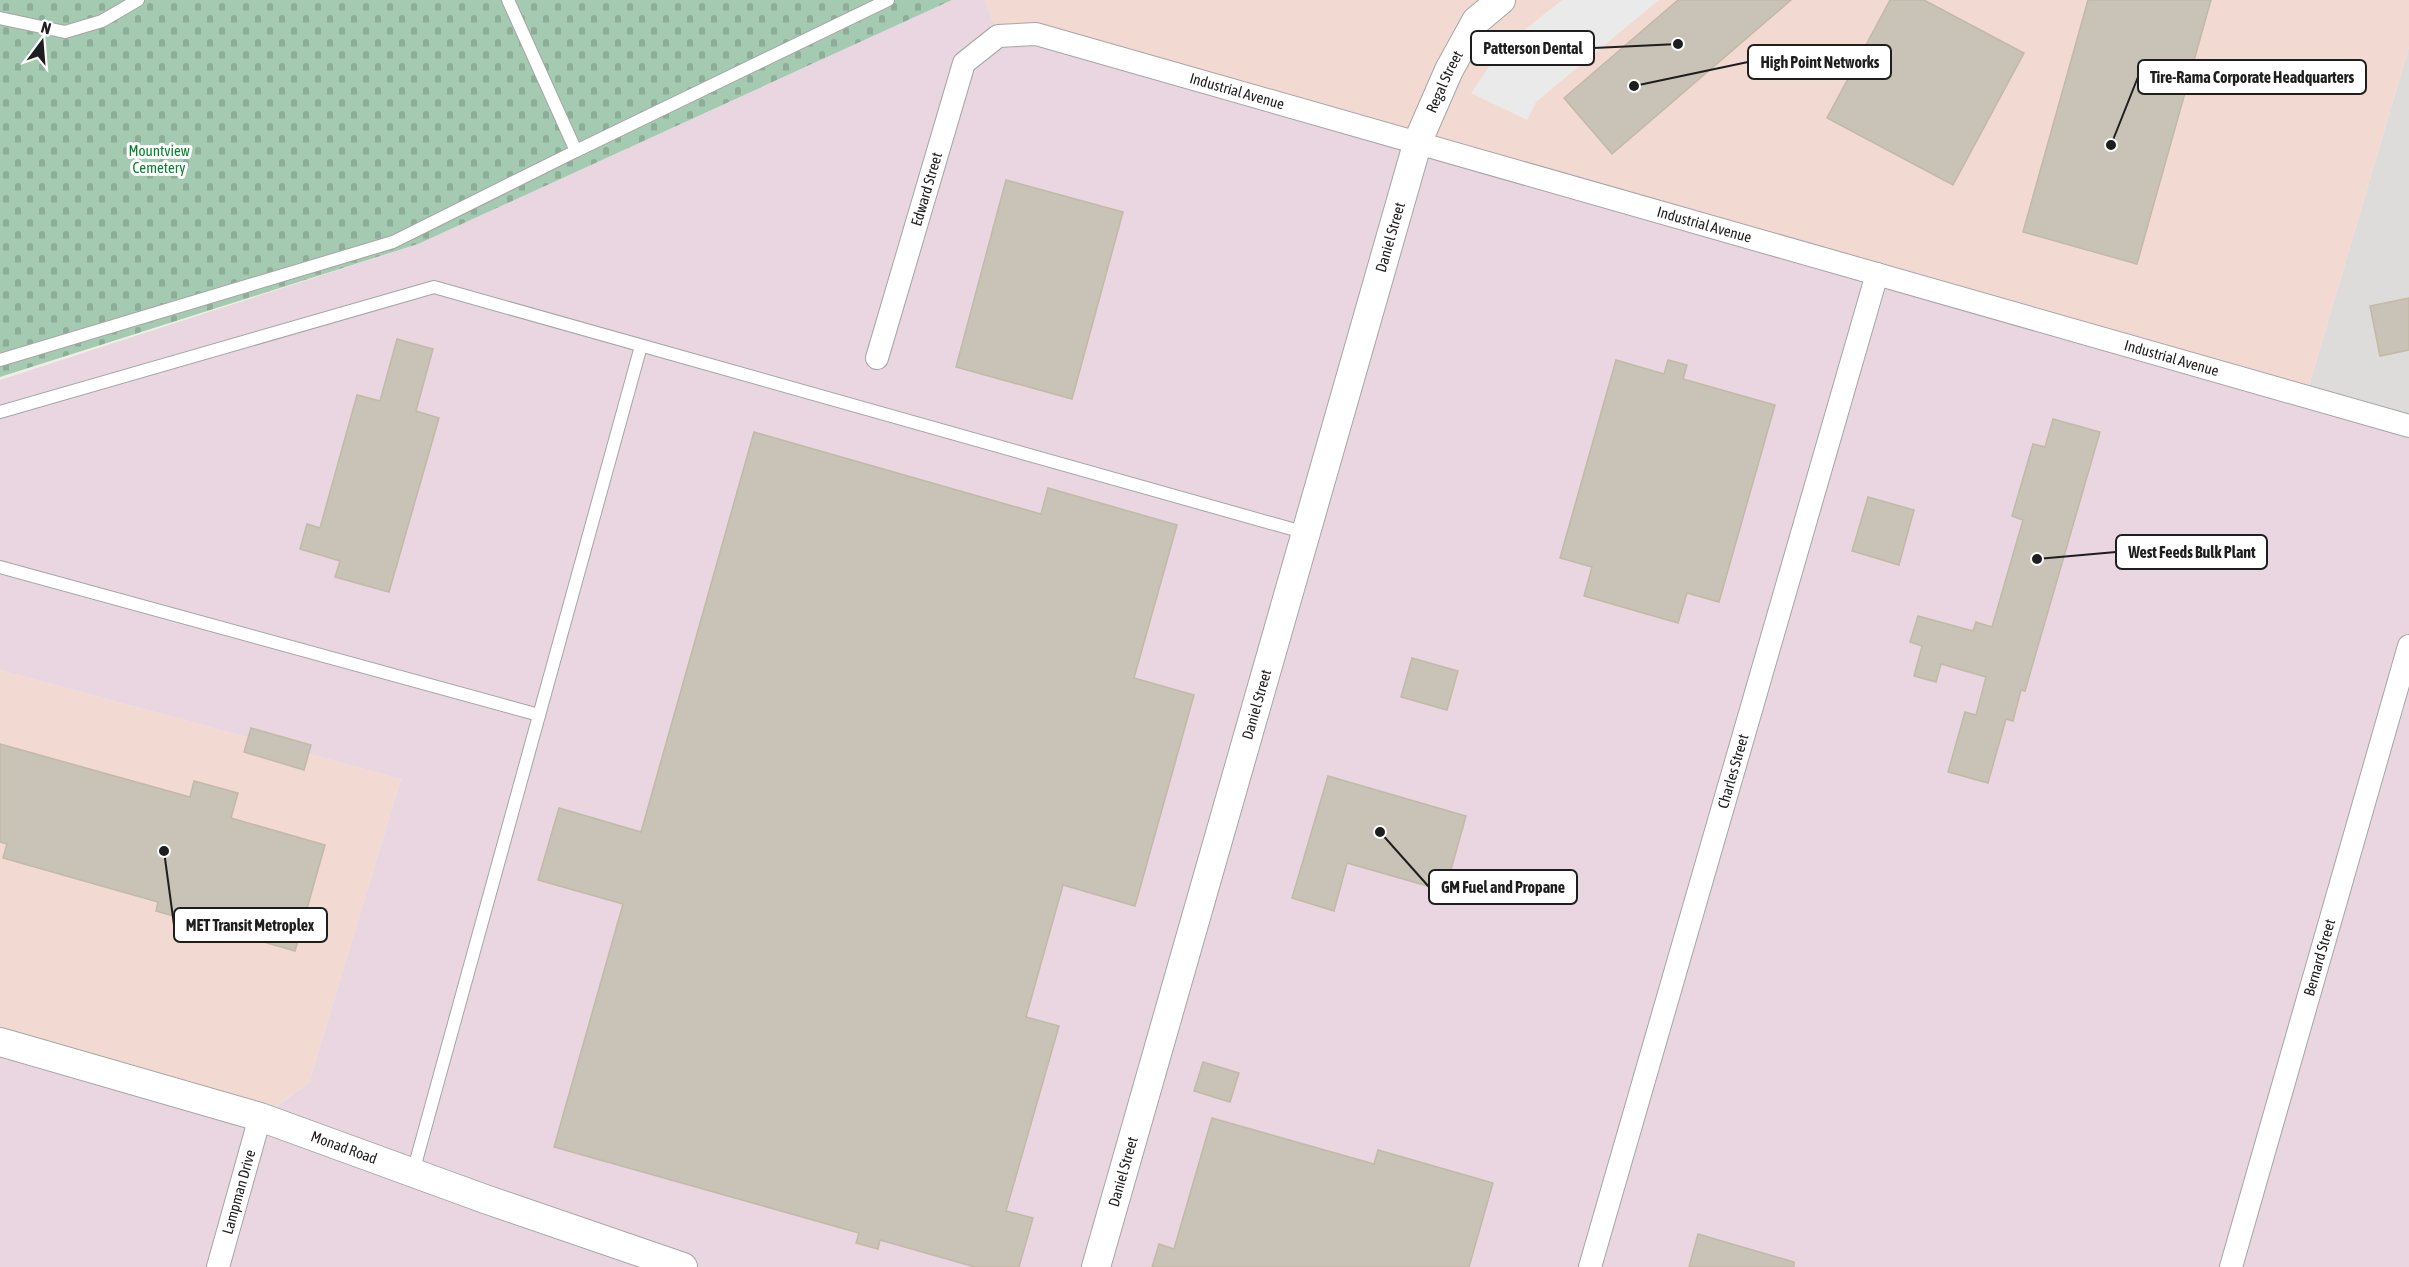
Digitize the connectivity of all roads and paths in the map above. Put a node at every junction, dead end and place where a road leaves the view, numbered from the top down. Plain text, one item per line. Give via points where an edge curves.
1 (138, 0) edge
2 (508, 0) edge
3 (888, 0) edge
4 (1501, 0) edge
5 (0, 18) edge
6 (998, 36) joint
7 (1418, 141) junction
8 (576, 151) junction
9 (1877, 274) junction
10 (641, 346) junction
11 (877, 358) dead end
12 (0, 360) edge
13 (0, 412) edge
14 (2409, 426) edge
15 (1306, 532) junction
16 (0, 567) edge
17 (2409, 646) edge
18 (539, 716) junction
19 (0, 1042) edge
20 (260, 1117) junction
21 (413, 1172) junction
22 (218, 1267) edge
23 (683, 1267) edge
24 (1096, 1267) edge
25 (1590, 1267) edge
26 (2231, 1267) edge

1 - 5 lane via 102,21 65,32
2 - 8 lane
3 - 8 lane
4 - 7 street, Regal Street via 1476,21
6 - 7 street, Industrial Avenue via 1036,34
6 - 11 street, Edward Street via 964,63
7 - 9 street, Industrial Avenue
7 - 15 street, Daniel Street
8 - 12 lane via 393,242
9 - 14 street, Industrial Avenue
9 - 25 street, Charles Street
10 - 13 lane via 434,287
10 - 15 lane
10 - 18 lane
15 - 24 street, Daniel Street
16 - 18 lane
17 - 26 street, Bernard Street
18 - 21 lane
19 - 20 street, Monad Road
20 - 21 street, Monad Road
20 - 22 street, Lampman Drive
21 - 23 street, Monad Road

